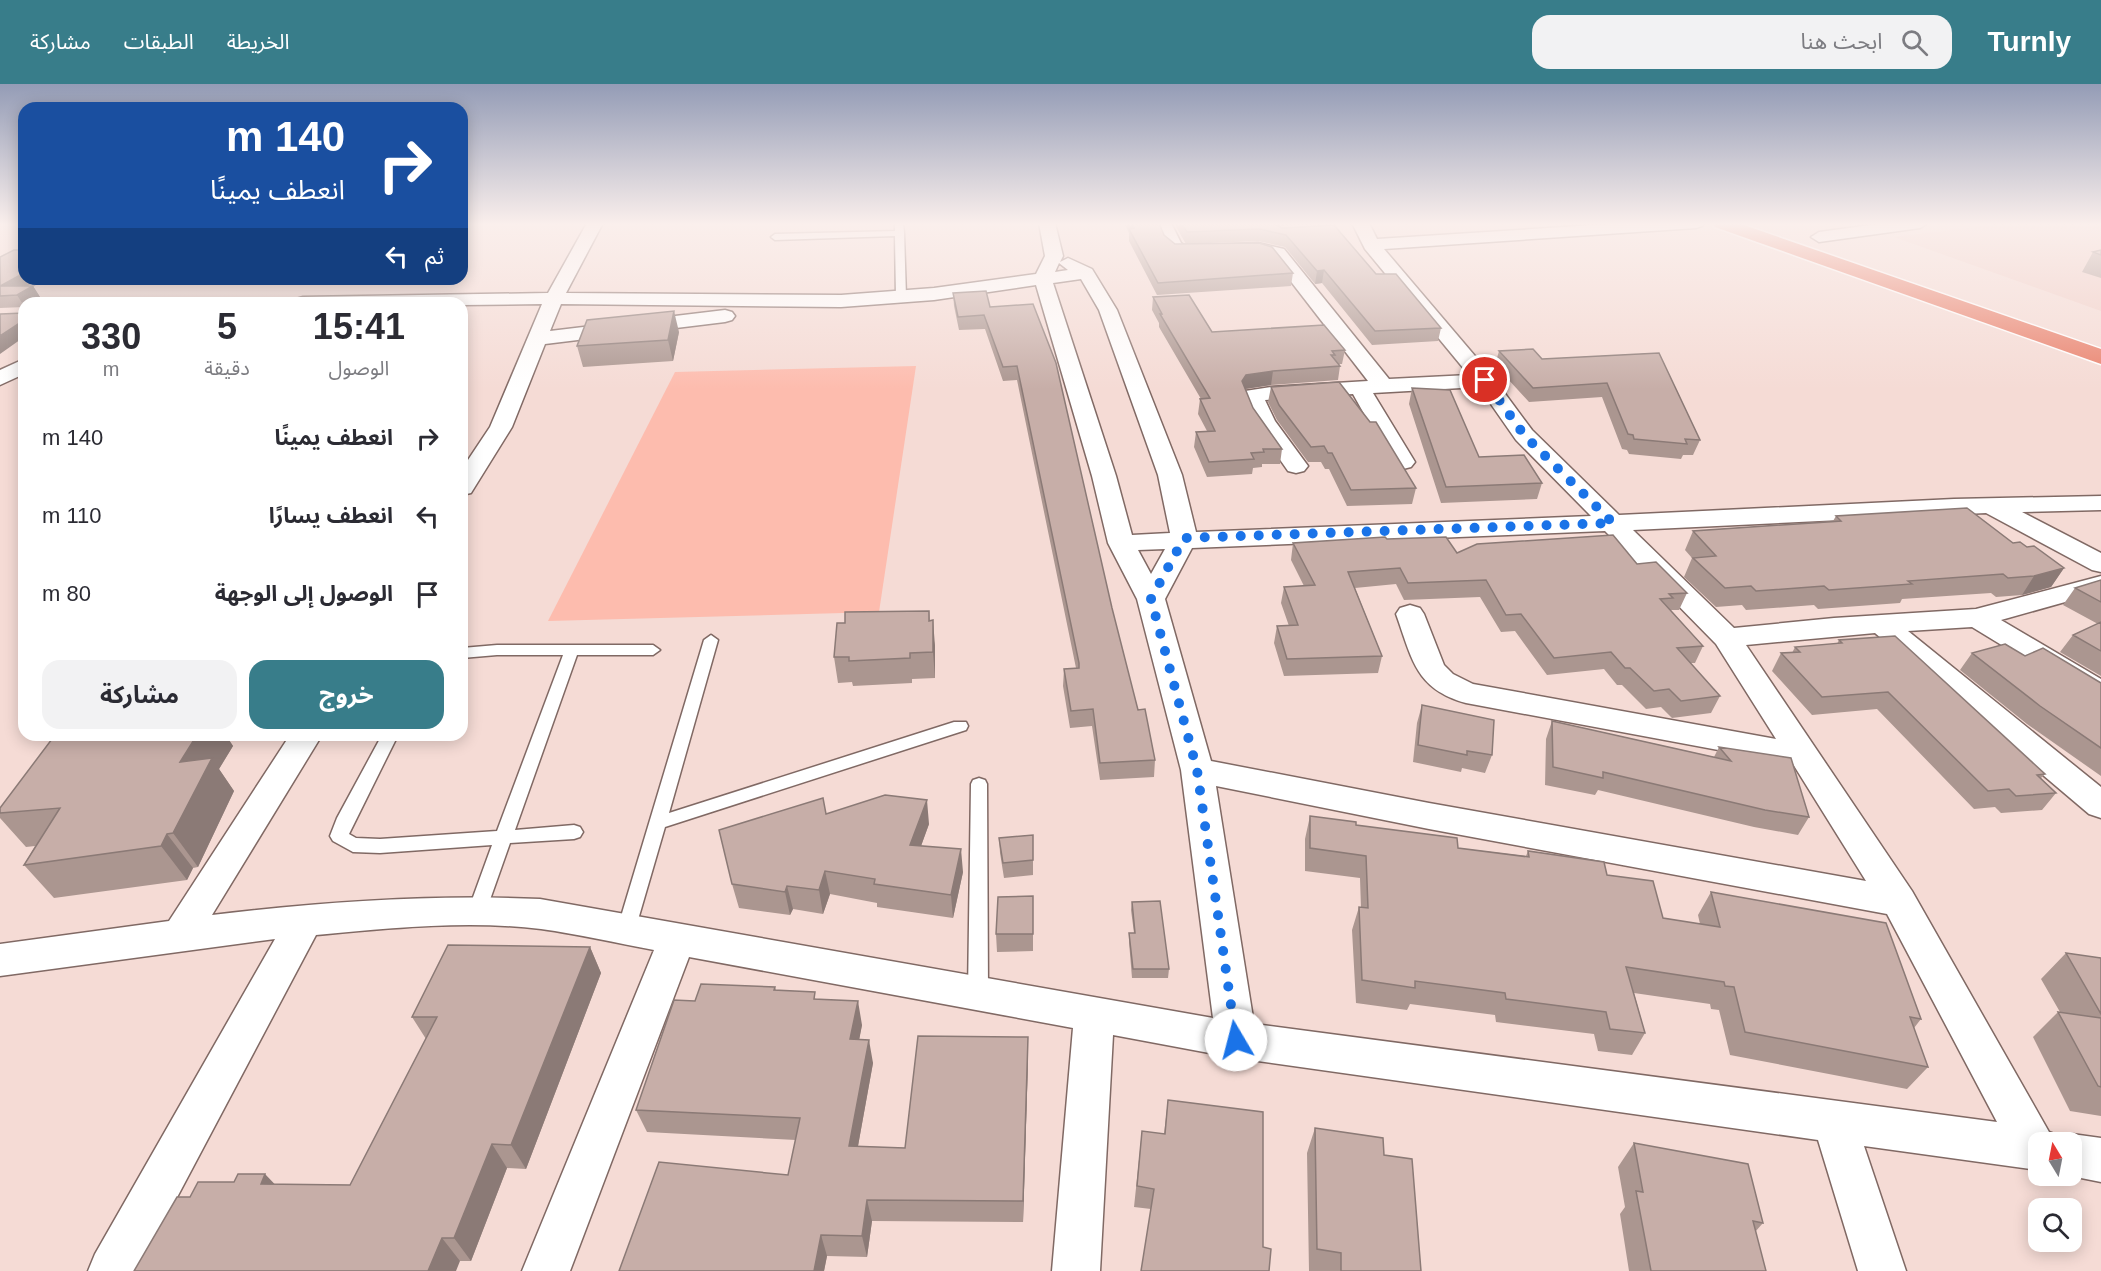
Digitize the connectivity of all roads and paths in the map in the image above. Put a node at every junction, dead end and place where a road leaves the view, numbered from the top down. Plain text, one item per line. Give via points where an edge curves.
1 (564, 278) edge
2 (901, 278) edge
3 (1047, 278) edge
4 (1089, 278) edge
5 (1298, 278) edge
6 (1399, 278) edge
7 (1878, 278) edge
8 (1043, 279) junction
9 (554, 297) junction
10 (901, 297) junction
11 (468, 299) edge
12 (841, 301) junction
13 (536, 339) junction
14 (2101, 357) edge
15 (18, 368) edge
16 (0, 379) edge
17 (1485, 380) junction
18 (1383, 386) junction
19 (1359, 387) junction
20 (1403, 462) edge
21 (1296, 466) dead end
22 (468, 479) edge
23 (2101, 503) edge
24 (1990, 505) junction
25 (1613, 523) junction
26 (1184, 538) junction
27 (1121, 543) junction
28 (2101, 564) edge
29 (2101, 584) edge
30 (1151, 599) junction
31 (1410, 614) dead end
32 (1977, 618) junction
33 (1883, 625) junction
34 (1727, 638) junction
35 (711, 640) dead end
36 (653, 650) dead end
37 (468, 652) edge
38 (571, 652) junction
39 (2101, 692) edge
40 (960, 726) dead end
41 (302, 741) edge
42 (387, 741) edge
43 (1804, 755) junction
44 (1197, 770) junction
45 (979, 784) dead end
46 (2101, 806) edge
47 (658, 823) junction
48 (574, 832) dead end
49 (504, 838) junction
50 (1899, 901) junction
51 (477, 911) junction
52 (305, 920) junction
53 (626, 930) junction
54 (181, 934) junction
55 (676, 939) junction
56 (0, 960) edge
57 (978, 993) junction
58 (1094, 1014) junction
59 (1236, 1040) junction
60 (1835, 1123) junction
61 (2037, 1132) edge
62 (2028, 1148) edge
63 (2082, 1157) edge
64 (2101, 1160) edge
65 (112, 1271) edge
66 (546, 1271) edge
67 (1076, 1271) edge
68 (1882, 1271) edge

1 - 9 street
2 - 10 lane
3 - 8 street
4 - 26 street via 1108,310 1170,475
5 - 18 street
6 - 17 street
7 - 14 highway
8 - 10 street
8 - 27 street
9 - 11 street
9 - 12 street
9 - 13 street
10 - 12 street
12 - 13 street
13 - 22 street via 501,427
15 - 16 street
17 - 18 street
17 - 25 street via 1524,435
18 - 19 street
19 - 20 street
19 - 21 street via 1253,396
23 - 24 street
24 - 25 street
24 - 28 street
25 - 26 street
25 - 34 street
26 - 27 street
26 - 30 street
27 - 30 street
29 - 32 street
30 - 44 street
31 - 43 street via 1431,668 1442,681 1466,693
32 - 33 street
32 - 39 street
33 - 34 street
33 - 46 street
34 - 43 street
35 - 47 lane
36 - 38 lane
37 - 38 lane
38 - 49 lane
40 - 47 lane
41 - 54 street
42 - 49 lane via 339,836 353,845 380,846
43 - 50 street
44 - 50 street
44 - 59 street
45 - 57 lane
47 - 53 lane
48 - 49 lane
49 - 51 lane
50 - 61 street
51 - 52 street
51 - 53 street via 540,914
52 - 54 street
52 - 65 street
53 - 55 street
54 - 56 street
55 - 57 street
55 - 66 street
57 - 58 street
58 - 59 street
58 - 67 street
59 - 60 street
60 - 62 street
60 - 68 street
63 - 64 street

